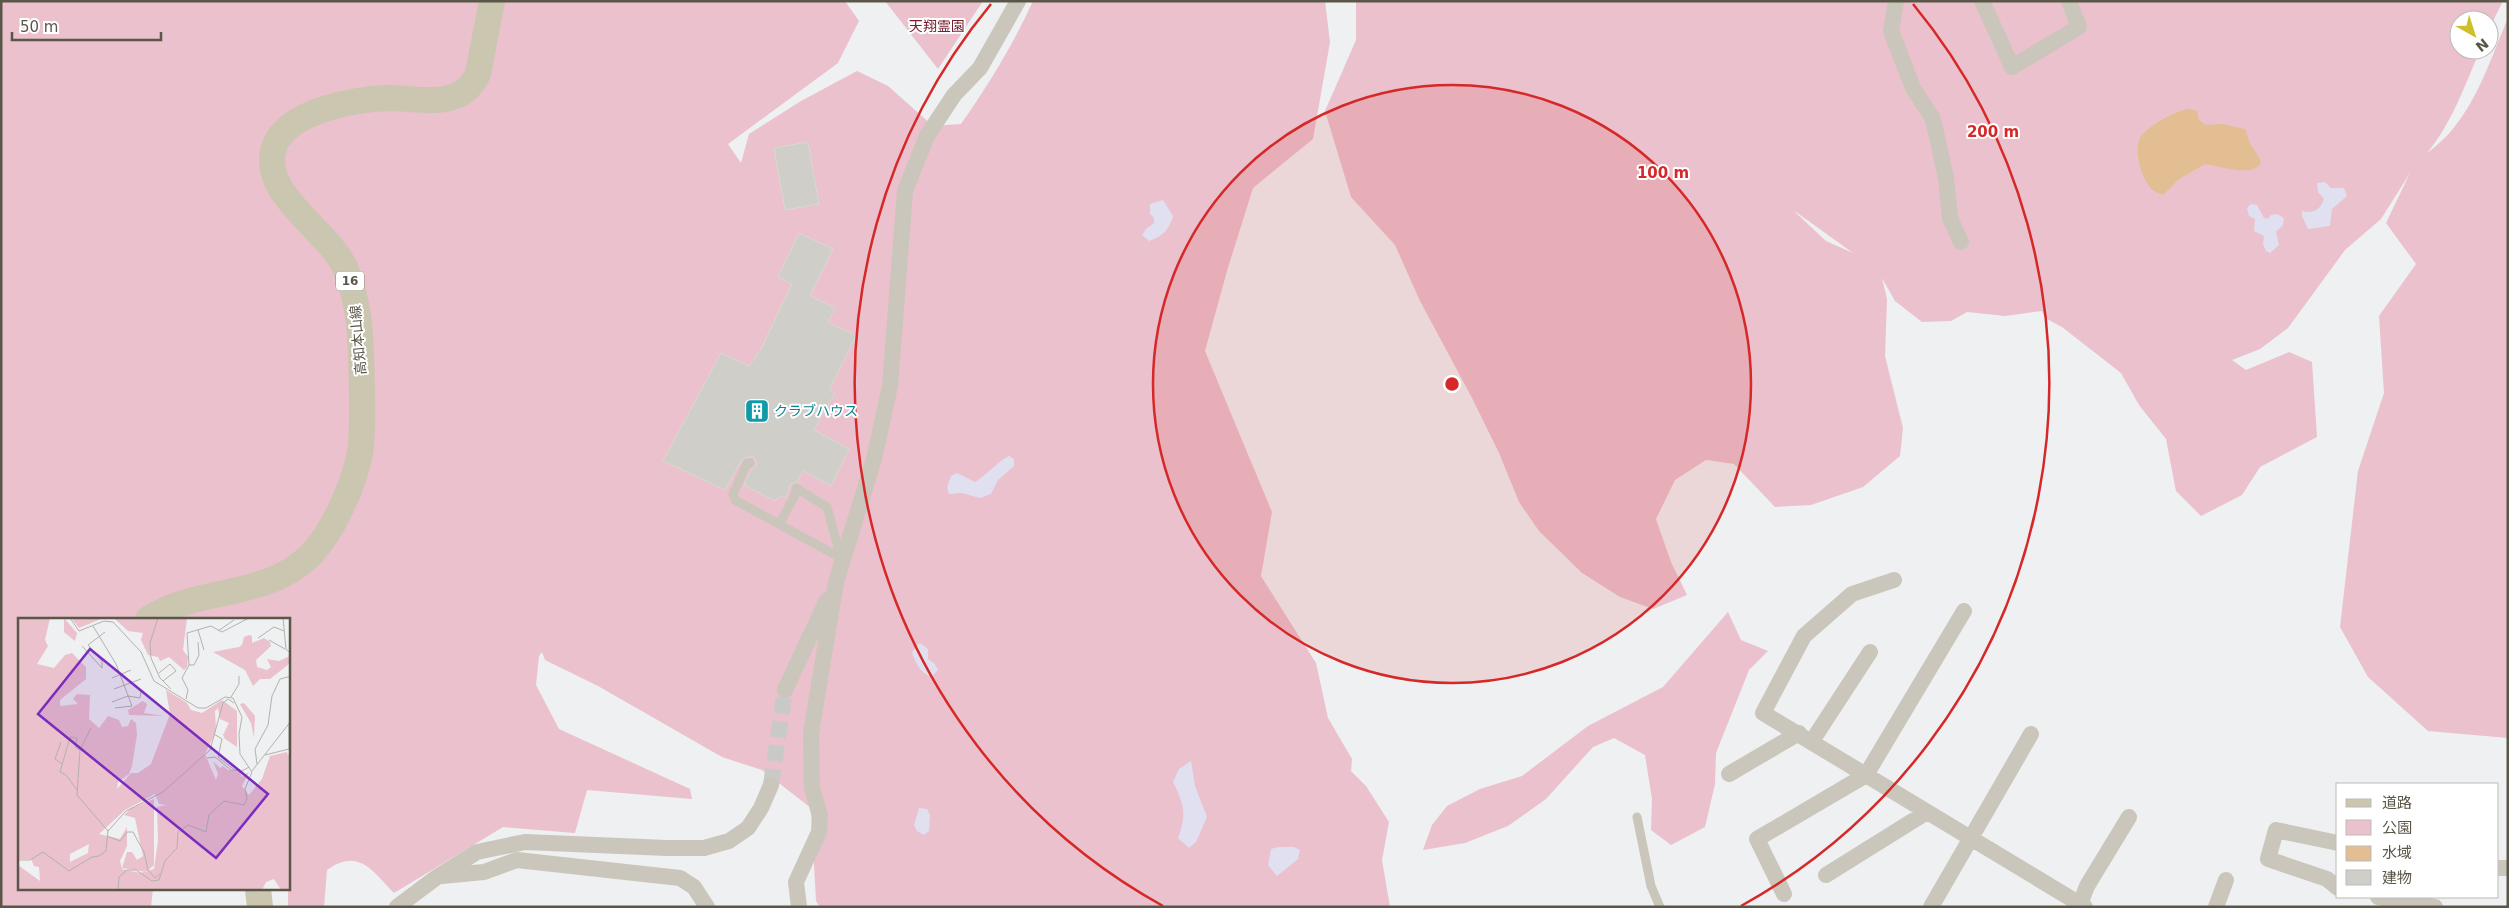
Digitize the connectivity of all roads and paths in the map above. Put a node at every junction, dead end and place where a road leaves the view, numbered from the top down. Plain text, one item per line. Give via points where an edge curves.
1 (492, 1) edge
2 (1018, 1) edge
3 (1896, 1) edge
4 (1982, 1) edge
5 (2069, 1) edge
6 (1961, 242) dead end
7 (750, 463) dead end
8 (780, 524) junction
9 (841, 558) junction
10 (1894, 580) dead end
11 (836, 582) junction
12 (1964, 611) dead end
13 (150, 618) edge
14 (1870, 652) dead end
15 (785, 690) tunnel mouth
16 (2031, 734) dead end
17 (1806, 737) junction
18 (1729, 774) dead end
19 (1866, 775) junction
20 (771, 785) tunnel mouth
21 (1927, 812) junction
22 (1637, 817) dead end
23 (2130, 817) dead end
24 (1969, 837) junction
25 (2336, 843) edge
26 (1826, 875) dead end
27 (437, 877) junction
28 (2226, 880) dead end
29 (2336, 886) edge
30 (258, 890) edge
31 (1784, 894) dead end
32 (2384, 898) edge
33 (2081, 906) edge
34 (260, 907) edge
35 (397, 907) edge
36 (707, 907) edge
37 (799, 907) edge
38 (1660, 907) edge
39 (1931, 907) edge
40 (2216, 907) edge
41 (2435, 907) edge

1 - 13 main road, 高知本山線 / 16 via 478,74 474,83 462,93 441,99 388,98 347,103 297,122 276,142 274,171 285,196 343,262 353,291 360,348 360,452 344,500 322,541 299,565 260,585 184,602
2 - 9 street via 980,68 954,95 927,136 905,191 890,386 874,459
3 - 6 street via 1891,31 1913,88 1933,119 1946,178 1950,218
4 - 5 street via 2012,67 2080,27
7 - 8 lane via 747,463 733,494 735,500
8 - 9 lane
8 - 9 lane via 797,489 827,507
9 - 11 street
10 - 17 street via 1852,594 1804,636 1763,713
11 - 15 street
11 - 37 street via 811,733 812,788 820,816 819,832 796,882
12 - 19 street
14 - 17 street
16 - 24 street
17 - 18 street
17 - 19 street
19 - 21 street
19 - 31 street via 1757,839
20 - 27 street via 762,808 748,828 729,841 704,848 525,842 477,852
21 - 24 street
21 - 26 street
22 - 38 lane via 1651,886
23 - 33 street via 2087,886
24 - 33 street
24 - 39 street
25 - 29 street via 2276,830 2268,859 2327,879
27 - 35 street
27 - 36 street via 484,872 517,860 680,878 694,887
28 - 40 street
30 - 34 main road
32 - 41 street

